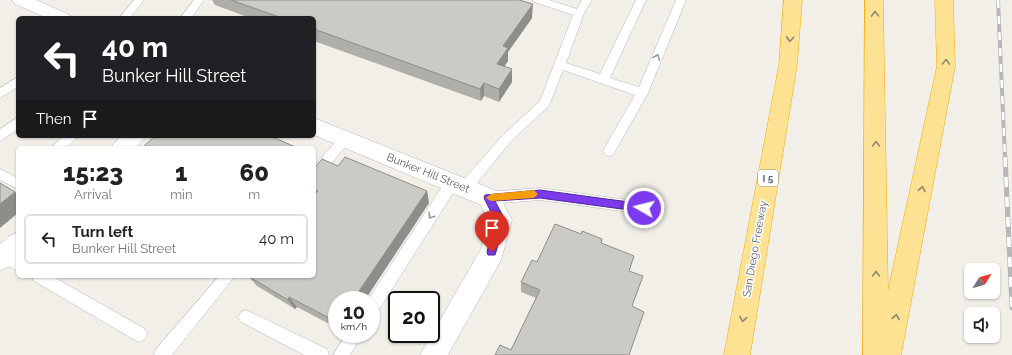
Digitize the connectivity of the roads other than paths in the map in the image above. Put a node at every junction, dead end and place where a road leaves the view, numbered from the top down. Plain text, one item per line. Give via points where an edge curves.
1 (21, 0) edge
2 (139, 0) edge
3 (199, 0) edge
4 (538, 0) edge
5 (587, 0) edge
6 (641, 0) edge
7 (681, 0) edge
8 (793, 0) edge
9 (874, 0) edge
10 (944, 0) edge
11 (579, 13) junction
12 (57, 16) edge
13 (126, 16) edge
14 (187, 16) edge
15 (560, 66) junction
16 (603, 80) junction
17 (16, 82) edge
18 (642, 93) junction
19 (0, 94) edge
20 (16, 124) edge
21 (316, 127) edge
22 (0, 136) edge
23 (70, 138) edge
24 (134, 138) edge
25 (344, 139) junction
26 (60, 146) edge
27 (124, 146) edge
28 (609, 151) dead end
29 (316, 173) edge
30 (1, 175) edge
31 (16, 182) edge
32 (459, 186) junction
33 (488, 198) junction
34 (644, 208) dead end
35 (42, 278) edge
36 (226, 278) edge
37 (380, 296) edge
38 (246, 318) dead end
39 (139, 334) dead end
40 (349, 343) edge
41 (162, 355) edge
42 (321, 355) edge
43 (341, 355) edge
44 (433, 355) edge
45 (737, 355) edge
46 (876, 355) edge
47 (888, 355) edge

1 - 12 street
2 - 13 lane
3 - 14 lane
4 - 11 lane
5 - 11 lane
6 - 16 lane
18 -> 7 lane
8 -> 45 highway, San Diego Freeway / I 5 via 788,65
46 -> 9 highway
47 -> 10 highway via 946,66
11 - 15 lane
15 - 16 lane
15 - 32 lane via 545,103
16 - 18 lane
17 - 19 lane
18 - 28 lane
20 - 22 lane
21 - 25 street, Bunker Hill Street
23 - 26 lane
24 - 27 street
25 - 29 lane
25 - 32 street, Bunker Hill Street
30 - 31 lane
32 - 33 street, Bunker Hill Street
32 -> 37 lane
33 - 34 lane via 540,194
33 - 44 street via 500,220 492,252
35 - 39 lane
36 - 41 lane
38 - 42 lane
40 - 43 lane

